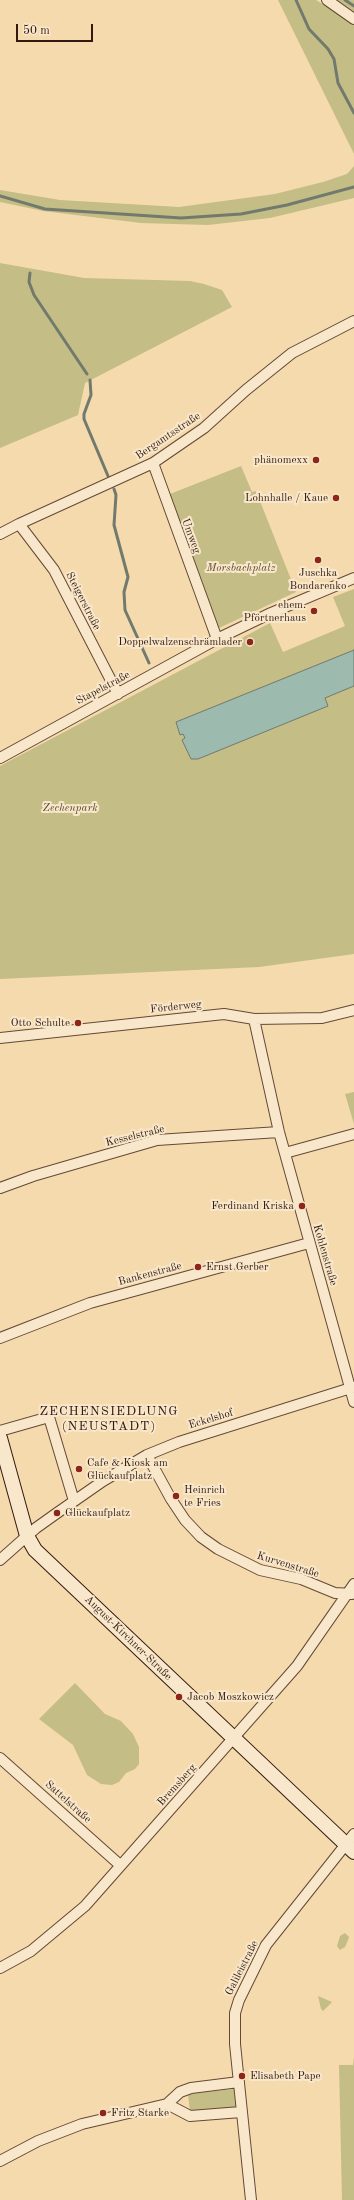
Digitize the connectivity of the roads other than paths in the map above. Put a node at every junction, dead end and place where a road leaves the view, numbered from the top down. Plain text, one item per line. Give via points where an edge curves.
1 (327, 0) edge
2 (354, 19) edge
3 (354, 320) edge
4 (153, 463) junction
5 (19, 524) junction
6 (0, 534) edge
7 (354, 578) edge
8 (217, 639) junction
9 (118, 694) junction
10 (0, 758) edge
11 (354, 1010) edge
12 (254, 1019) junction
13 (0, 1038) edge
14 (280, 1132) junction
15 (354, 1134) edge
16 (285, 1153) junction
17 (0, 1188) edge
18 (309, 1243) junction
19 (0, 1338) edge
20 (352, 1387) edge
21 (354, 1402) edge
22 (0, 1431) edge
23 (0, 1438) edge
24 (147, 1455) junction
25 (74, 1501) junction
26 (27, 1536) junction
27 (0, 1560) edge
28 (354, 1584) edge
29 (351, 1594) edge
30 (234, 1739) junction
31 (0, 1758) edge
32 (351, 1844) edge
33 (120, 1865) junction
34 (0, 1968) edge
35 (238, 2082) junction
36 (167, 2104) junction
37 (241, 2112) junction
38 (0, 2161) edge
39 (251, 2200) edge

1 - 2 street
3 - 4 street, Bergamtsstraße via 292,353 204,428
4 - 5 street, Bergamtsstraße
4 - 8 street, Umweg
5 - 6 street, Bergamtsstraße
5 - 9 street, Steigerstraße via 54,570
7 - 8 street, Stapelstraße
8 - 9 street, Stapelstraße
9 - 10 street, Stapelstraße
11 - 12 street, Förderweg via 322,1018
12 - 13 street, Förderweg via 224,1014
12 - 14 street, Kohlenstraße
14 - 16 street, Kohlenstraße
14 - 17 street, Kesselstraße via 157,1140
15 - 16 street
16 - 18 street, Kohlenstraße
18 - 19 street, Bankenstraße via 90,1303
18 - 20 street, Kohlenstraße
20 - 21 street, Kohlenstraße
20 - 24 street, Eckelshof via 179,1442
22 - 25 street via 49,1417
23 - 26 street, August-Kirchner-Straße
24 - 25 street, Eckelshof via 103,1480
24 - 29 street, Kurvenstraße via 185,1520 201,1537 218,1549 260,1570 301,1579 335,1593
25 - 26 street, Eckelshof
26 - 27 street, Eckelshof
26 - 30 street, August-Kirchner-Straße via 35,1550
28 - 29 street
29 - 30 street, Bremsberg via 297,1666
30 - 32 street, August-Kirchner-Straße
30 - 33 street, Bremsberg
31 - 33 street, Sattelstraße
32 - 35 street, Galileistraße via 266,1945 238,2000 234,2026
33 - 34 street, Bremsberg via 66,1925 32,1951
35 - 36 street via 185,2090
35 - 37 street, Galileistraße
36 - 37 street via 190,2116
36 - 38 street via 82,2124 38,2141
37 - 39 street, Galileistraße

